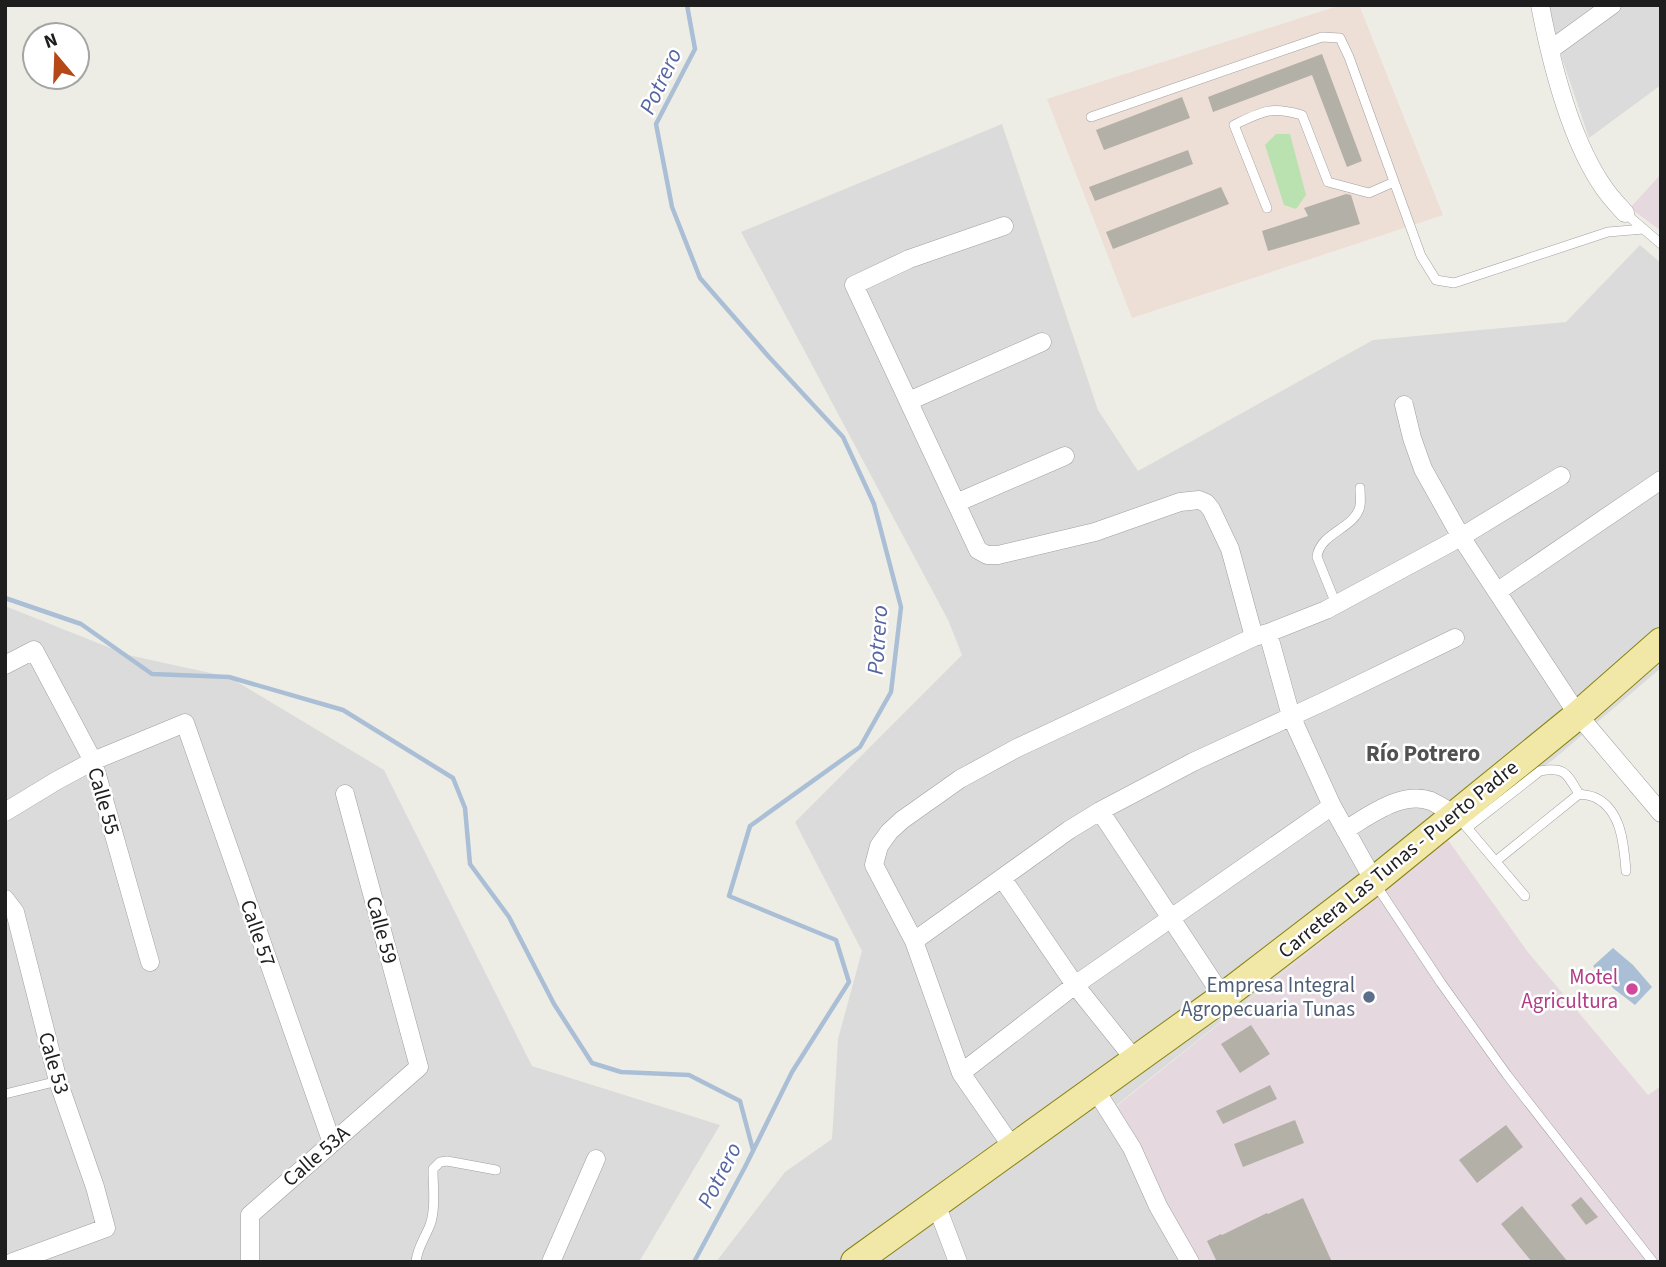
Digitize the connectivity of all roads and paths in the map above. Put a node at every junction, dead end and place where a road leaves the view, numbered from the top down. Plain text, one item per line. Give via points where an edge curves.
1 (1540, 5) edge
2 (1612, 5) edge
3 (1550, 50) junction
4 (1091, 117) dead end
5 (1394, 182) junction
6 (1267, 208) dead end
7 (1625, 213) joint
8 (1004, 226) dead end
9 (1644, 229) junction
10 (1661, 244) edge
11 (1042, 342) dead end
12 (909, 401) junction
13 (1405, 405) dead end
14 (1065, 456) dead end
15 (1561, 476) dead end
16 (1661, 480) edge
17 (1360, 488) dead end
18 (956, 503) junction
19 (1461, 537) junction
20 (1498, 591) junction
21 (1336, 604) junction
22 (1261, 635) junction
23 (1455, 638) dead end
24 (1661, 642) edge
25 (5, 665) edge
26 (1578, 715) junction
27 (1292, 716) junction
28 (93, 761) junction
29 (345, 794) dead end
30 (1580, 794) junction
31 (1332, 806) junction
32 (1100, 810) junction
33 (5, 812) edge
34 (1661, 813) edge
35 (1461, 821) junction
36 (1345, 830) junction
37 (1496, 861) junction
38 (1626, 871) dead end
39 (1002, 878) junction
40 (1374, 881) junction
41 (1525, 896) dead end
42 (5, 899) edge
43 (1171, 919) junction
44 (914, 941) junction
45 (150, 962) dead end
46 (1075, 985) junction
47 (1223, 997) junction
48 (1135, 1060) junction
49 (419, 1067) joint
50 (961, 1073) junction
51 (58, 1081) junction
52 (1095, 1089) junction
53 (5, 1094) edge
54 (332, 1143) junction
55 (1013, 1148) junction
56 (596, 1159) dead end
57 (496, 1170) dead end
58 (936, 1204) junction
59 (5, 1256) edge
60 (8, 1262) edge
61 (13, 1262) edge
62 (250, 1262) edge
63 (416, 1262) edge
64 (551, 1262) edge
65 (855, 1262) edge
66 (958, 1262) edge
67 (1190, 1262) edge
68 (1653, 1262) edge

1 - 3 street
2 - 3 street
3 - 7 street via 1585,154
4 - 5 lane via 1322,37 1340,38
5 - 6 lane via 1369,193 1328,182 1302,115 1283,110 1261,112 1234,125
5 - 9 lane via 1421,256 1436,280 1454,283 1608,232
7 - 9 lane
8 - 12 street via 909,259 854,285
9 - 10 lane
11 - 12 street
12 - 18 street
13 - 19 street via 1423,469
14 - 18 street
15 - 19 street
16 - 20 street
17 - 21 lane via 1357,512 1317,552
18 - 22 street via 978,550 988,555 1096,532 1180,502 1206,503 1230,548
19 - 20 street
19 - 21 street
20 - 26 street
21 - 22 street
22 - 27 street
22 - 44 street via 1017,748 960,779 902,820 879,846 874,865
23 - 27 street
24 - 26 main road, Carretera Las Tunas - Puerto Padre
25 - 28 street, Calle 55 via 34,650
26 - 34 street
26 - 35 main road, Carretera Las Tunas - Puerto Padre
27 - 31 street
27 - 32 street
28 - 33 street
28 - 45 street, Calle 55
28 - 54 street, Calle 57 via 185,723
29 - 49 street, Calle 59
30 - 35 lane via 1563,771 1540,771
30 - 37 lane
30 - 38 lane via 1595,797 1617,821
31 - 36 street
31 - 43 street
32 - 39 street
32 - 43 street
35 - 36 street via 1429,800 1412,798
35 - 37 lane
35 - 40 main road, Carretera Las Tunas - Puerto Padre
36 - 40 street
37 - 41 lane
39 - 44 street
39 - 46 street
40 - 47 main road, Carretera Las Tunas - Puerto Padre
40 - 68 lane via 1507,1076
42 - 51 street, Cale 53 via 15,912
43 - 46 street
43 - 47 street
44 - 50 street
46 - 48 street
46 - 50 street
47 - 48 main road, Carretera Las Tunas - Puerto Padre
48 - 52 main road, Carretera Las Tunas - Puerto Padre
49 - 54 street, Calle 53A
50 - 55 street
51 - 53 lane
51 - 61 street, Cale 53 via 106,1228
52 - 55 main road, Carretera Las Tunas - Puerto Padre
52 - 67 street via 1132,1148
54 - 62 street, Calle 53A via 250,1215
55 - 58 main road, Carretera Las Tunas - Puerto Padre
56 - 64 street
57 - 63 lane via 447,1161 436,1165 430,1224
58 - 65 main road, Carretera Las Tunas - Puerto Padre
58 - 66 street
59 - 60 street

